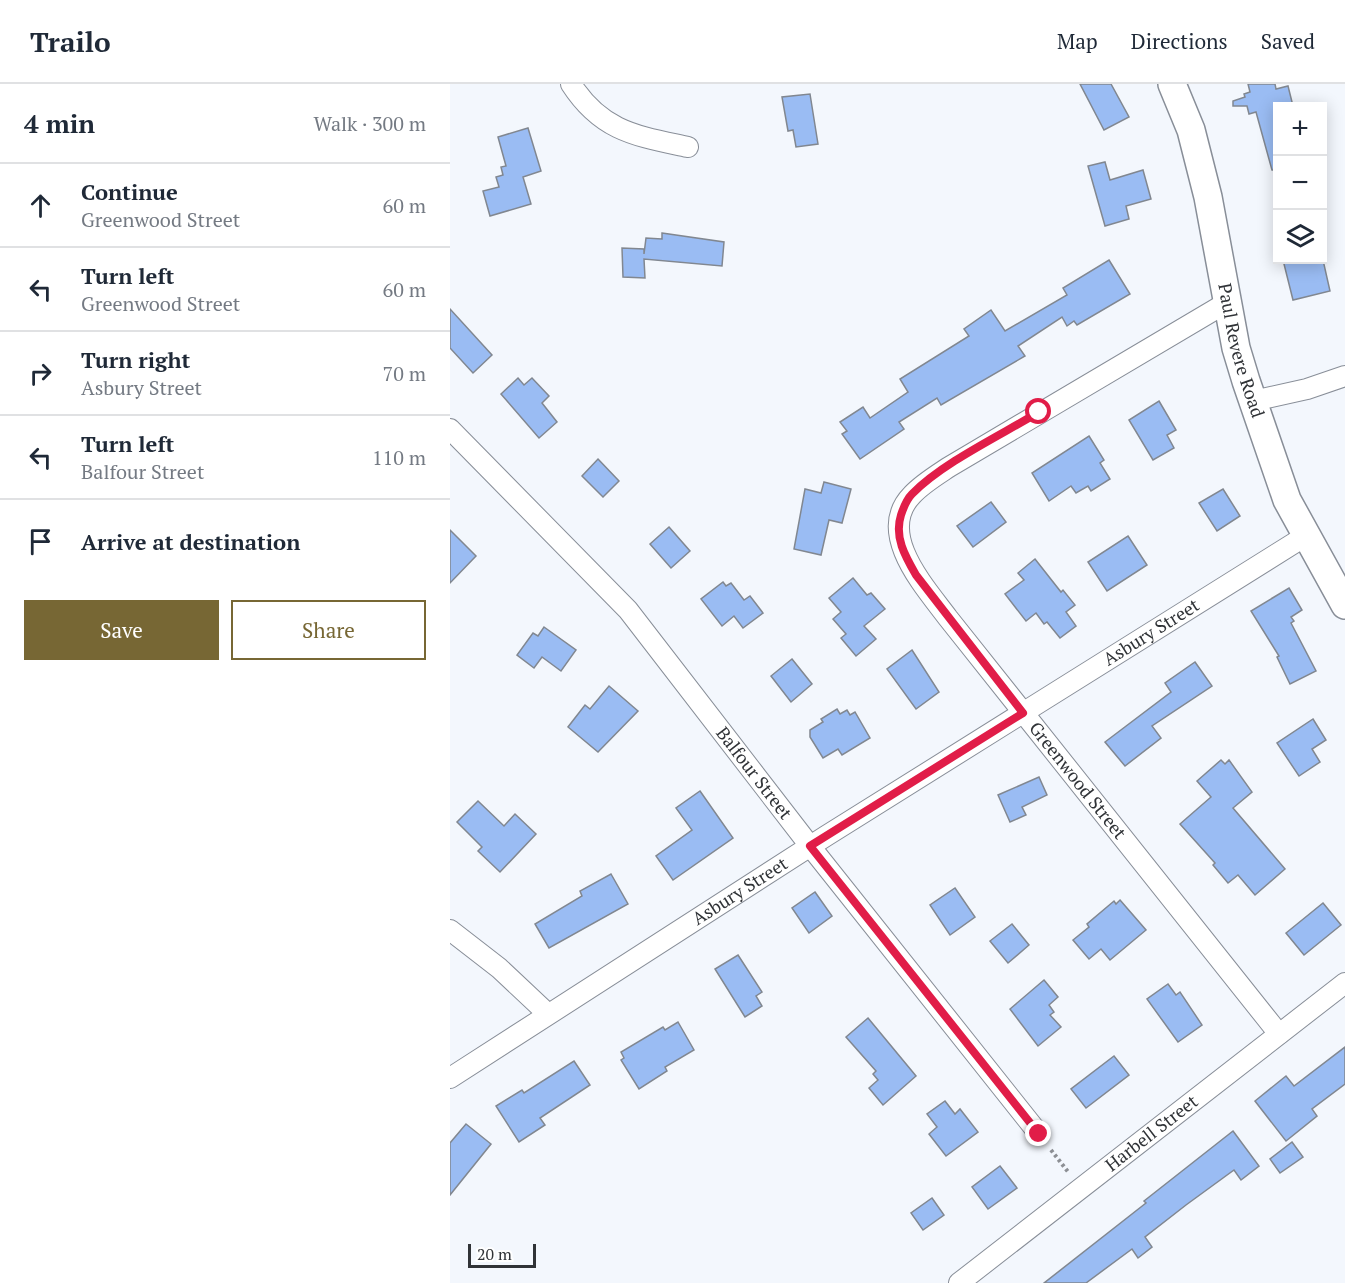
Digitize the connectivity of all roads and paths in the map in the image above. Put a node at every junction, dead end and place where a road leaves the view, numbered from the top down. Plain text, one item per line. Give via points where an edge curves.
1 (571, 84) edge
2 (1172, 84) edge
3 (688, 147) dead end
4 (1226, 303) junction
5 (1345, 376) edge
6 (1253, 401) junction
7 (450, 429) edge
8 (1307, 535) junction
9 (1345, 604) edge
10 (1023, 713) junction
11 (810, 846) junction
12 (450, 930) edge
13 (1345, 983) edge
14 (548, 1014) junction
15 (1279, 1034) junction
16 (450, 1078) edge
17 (1039, 1134) joint
18 (1080, 1187) junction
19 (959, 1283) edge

1 - 3 street via 607,123 628,134
2 - 4 street, Paul Revere Road via 1191,130 1208,197
4 - 6 street, Paul Revere Road
4 - 10 street, Greenwood Street via 949,466 910,495 901,515 899,535 903,553
5 - 6 street
6 - 8 street, Paul Revere Road via 1287,500
7 - 11 street, Balfour Street via 628,610
8 - 9 street, Paul Revere Road
8 - 10 street, Asbury Street
10 - 11 street, Asbury Street
10 - 15 street, Greenwood Street
11 - 14 street, Asbury Street
11 - 17 street, Balfour Street
12 - 14 street via 499,968
13 - 15 street, Harbell Street
14 - 16 street, Asbury Street
15 - 18 street, Harbell Street
17 - 18 path
18 - 19 street, Harbell Street

